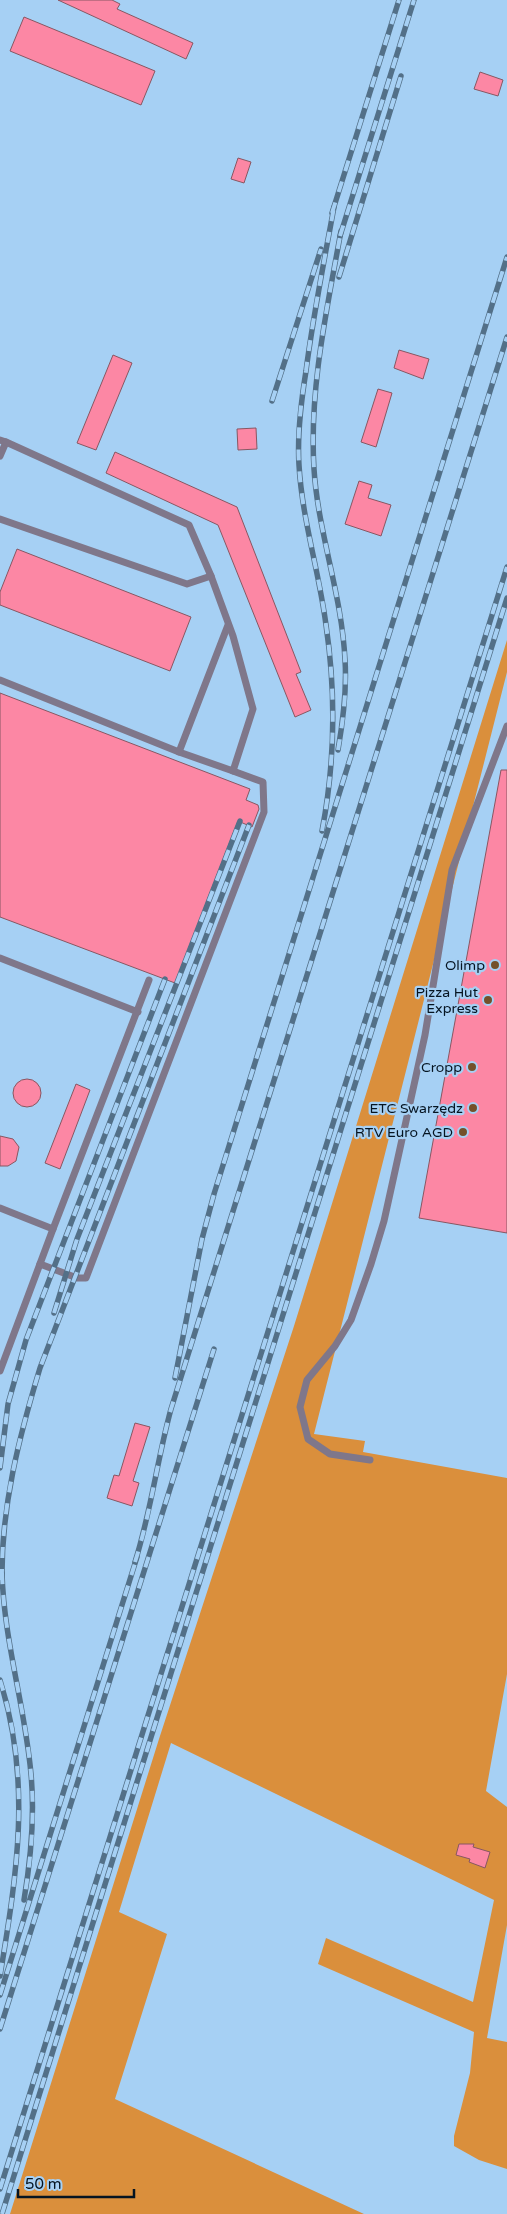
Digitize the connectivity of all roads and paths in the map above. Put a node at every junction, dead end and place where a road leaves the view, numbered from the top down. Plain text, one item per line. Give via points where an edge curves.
1 (3, 441) edge
2 (0, 456) edge
3 (0, 519) edge
4 (211, 576) junction
5 (228, 625) junction
6 (0, 680) edge
7 (507, 726) edge
8 (179, 752) junction
9 (233, 771) junction
10 (0, 958) edge
11 (149, 980) dead end
12 (138, 1012) junction
13 (0, 1208) edge
14 (54, 1229) junction
15 (40, 1264) junction
16 (0, 1371) edge
17 (370, 1460) dead end

1 - 2 lane
1 - 4 lane via 189,525
3 - 4 lane via 187,584
4 - 5 lane
5 - 8 lane
5 - 9 lane via 253,709
6 - 8 lane
7 - 17 lane via 452,870 425,1035 384,1221 371,1264 351,1320 307,1380 300,1407 308,1439 330,1454
8 - 9 lane
9 - 15 lane via 263,782 264,812 86,1278 77,1278
10 - 12 lane
11 - 12 lane
12 - 14 lane
13 - 14 lane
14 - 15 lane
15 - 16 lane

